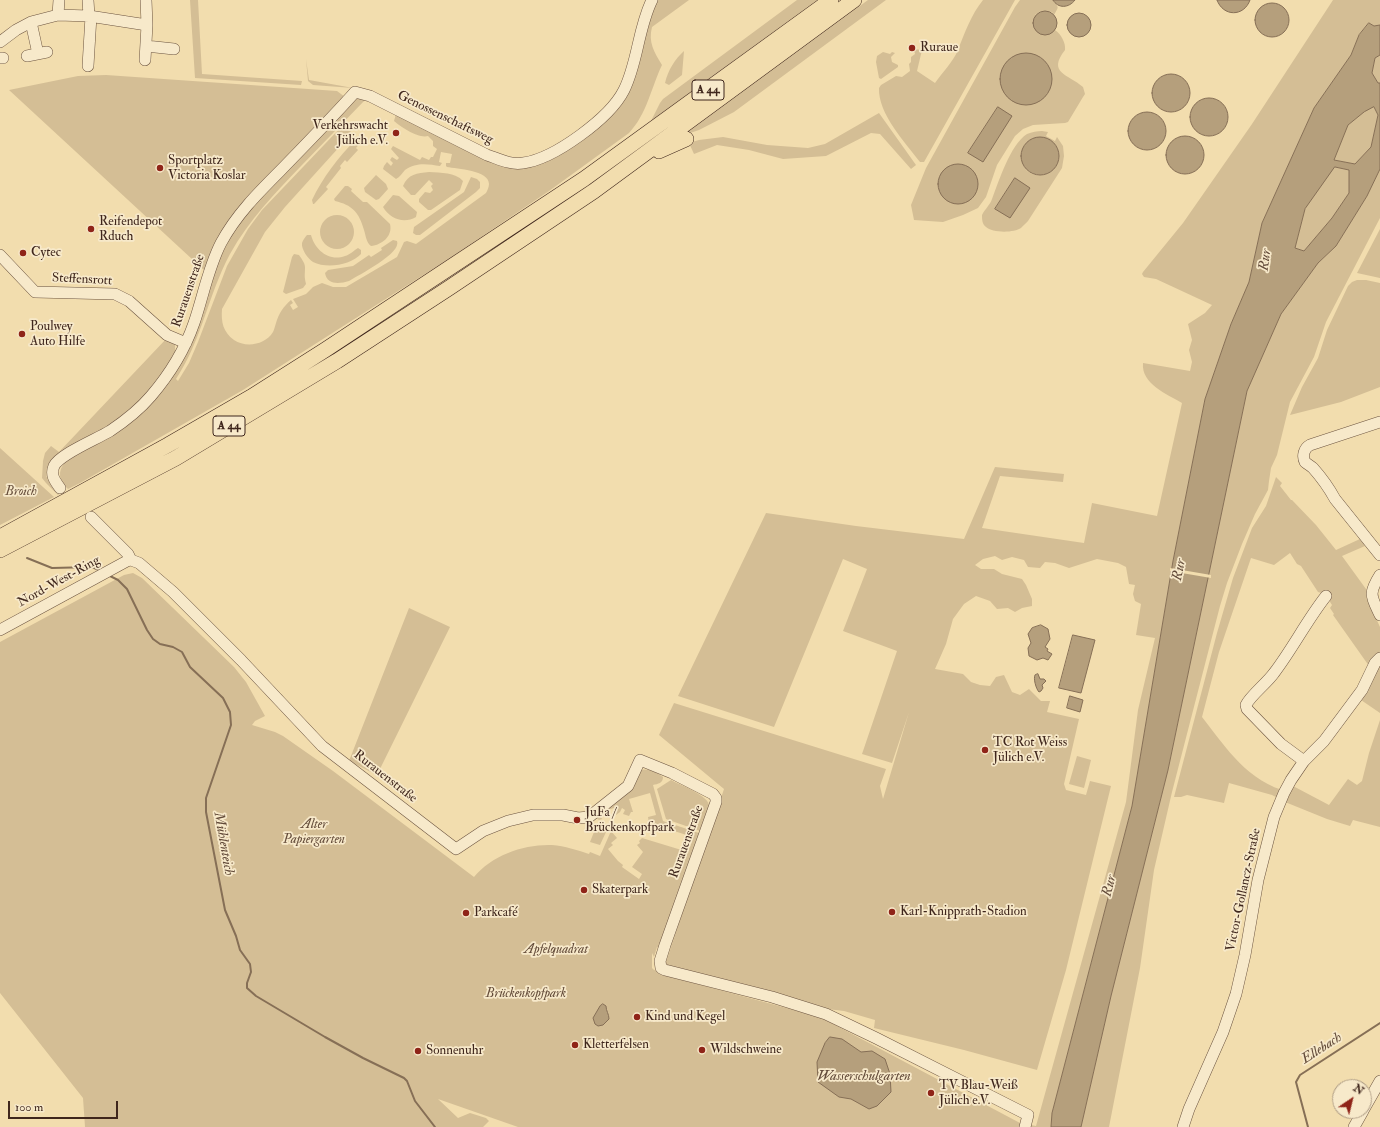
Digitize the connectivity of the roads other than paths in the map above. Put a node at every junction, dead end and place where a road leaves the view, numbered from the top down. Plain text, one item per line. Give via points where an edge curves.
1 (58, 0) edge
2 (88, 0) edge
3 (652, 0) edge
4 (831, 0) edge
5 (854, 0) edge
6 (148, 1) edge
7 (58, 15) junction
8 (90, 16) junction
9 (30, 22) junction
10 (147, 25) junction
11 (0, 40) edge
12 (146, 46) junction
13 (174, 49) dead end
14 (37, 54) dead end
15 (145, 60) dead end
16 (88, 66) dead end
17 (355, 92) joint
18 (645, 123) dead end
19 (686, 139) dead end
20 (634, 161) junction
21 (584, 179) junction
22 (0, 255) edge
23 (186, 343) junction
24 (1380, 422) edge
25 (60, 488) dead end
26 (91, 517) dead end
27 (0, 537) edge
28 (0, 550) edge
29 (1380, 555) edge
30 (131, 560) junction
31 (1380, 575) edge
32 (1326, 596) dead end
33 (1380, 615) edge
34 (0, 630) edge
35 (1380, 658) edge
36 (1304, 761) junction
37 (1380, 1081) edge
38 (1372, 1096) edge
39 (1025, 1127) edge
40 (1183, 1127) edge

1 - 7 street
2 - 8 street
3 - 17 street, Genossenschaftsweg via 628,82 619,99 600,121 550,155 524,163 505,162 370,96
4 - 21 highway, A 44
5 - 20 highway, A 44
6 - 10 street
7 - 8 street
7 - 9 street
8 - 10 street
8 - 16 street
9 - 11 street
9 - 14 street
10 - 12 street
12 - 13 street
12 - 15 street
17 - 23 street, Rurauenstraße via 249,203 231,227 209,272
18 - 21 highway
19 - 20 highway
20 - 28 highway, A 44 via 594,191 337,361 176,458
21 - 27 highway, A 44 via 251,397
22 - 23 street, Steffensrott via 35,292 115,294 129,301 167,336
23 - 25 street, Rurauenstraße via 167,375 150,397 131,415 57,462 52,471
24 - 29 street via 1310,445 1304,450 1304,456 1305,462 1321,478
26 - 30 street, Rurauenstraße
30 - 34 street, Nord-West-Ring
30 - 39 street, Rurauenstraße via 139,562 173,592 322,746 456,849 483,831 508,821 533,815 589,817 628,786 640,760 713,794 716,802 665,945 660,961 661,968 826,1014 1028,1115
31 - 33 street via 1371,594
32 - 36 street via 1273,674 1246,705 1272,735
35 - 36 street, Victor-Gollancz-Straße via 1362,690 1339,722
36 - 40 street, Victor-Gollancz-Straße via 1284,793 1274,817 1258,880 1236,994
37 - 38 street

